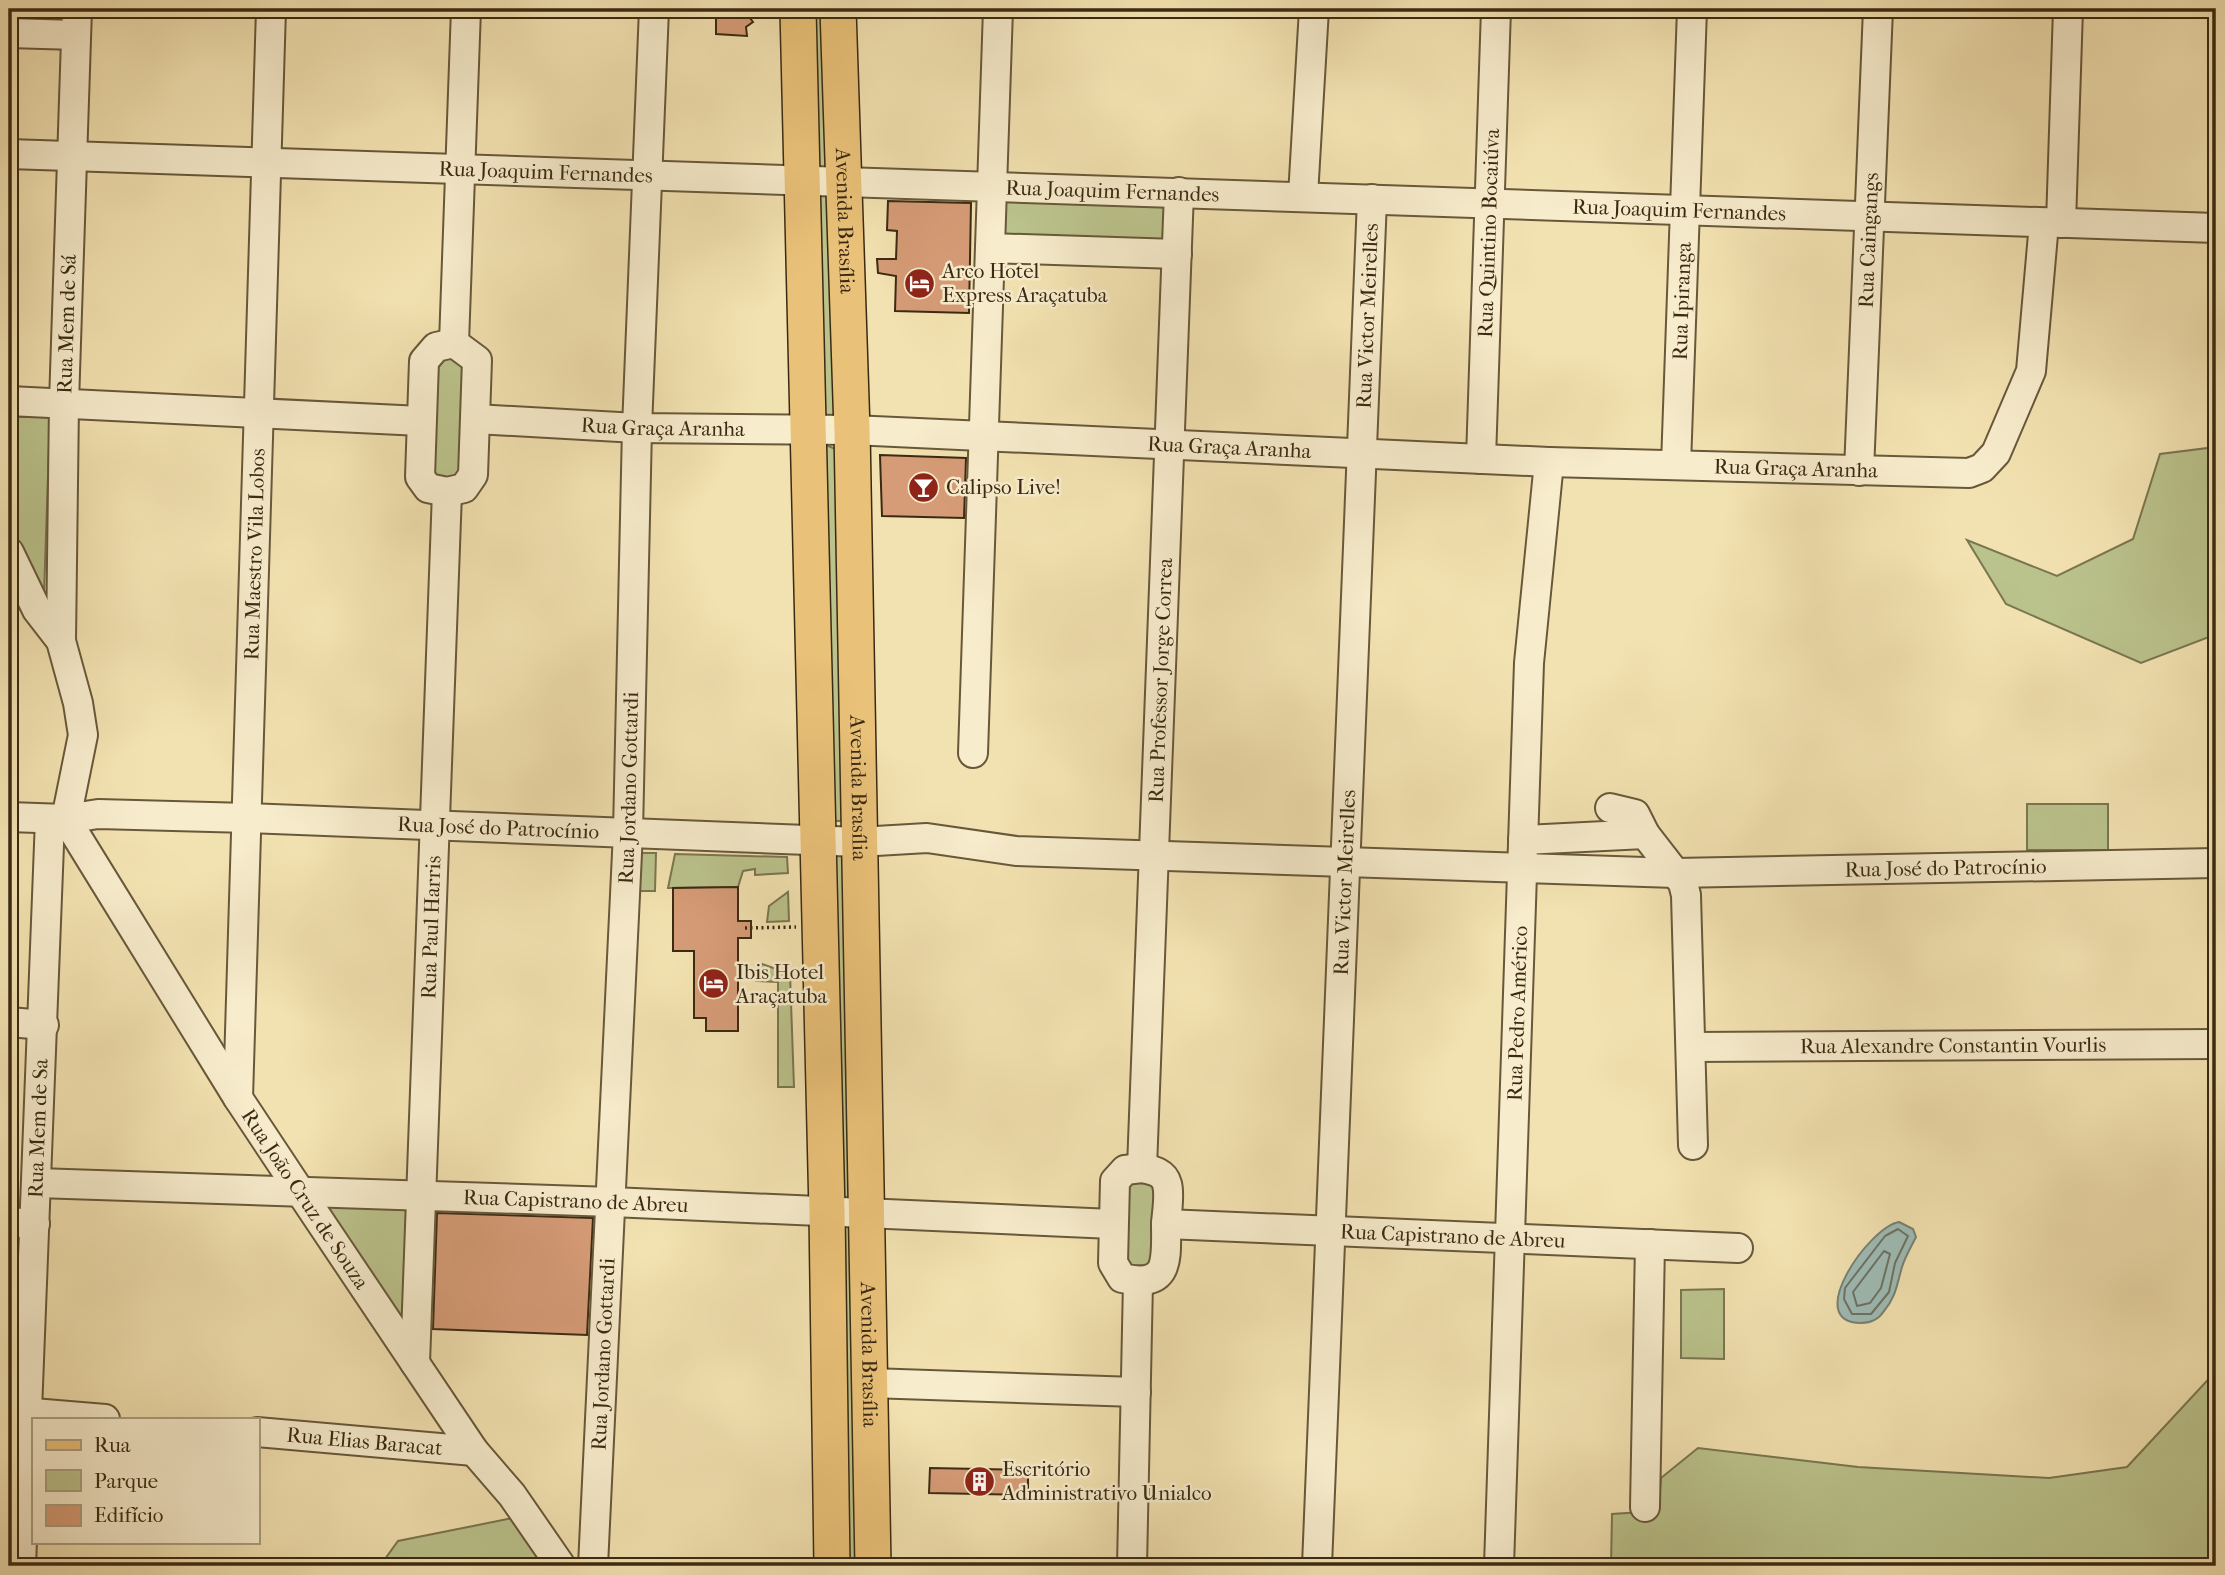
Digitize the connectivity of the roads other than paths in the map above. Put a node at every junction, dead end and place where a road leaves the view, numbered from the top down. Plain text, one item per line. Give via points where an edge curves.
1 (271, 9) edge
2 (466, 9) edge
3 (654, 9) edge
4 (798, 9) edge
5 (838, 9) edge
6 (998, 9) edge
7 (1314, 9) edge
8 (1496, 9) edge
9 (1692, 9) edge
10 (1878, 9) edge
11 (2068, 9) edge
12 (77, 22) edge
13 (9, 33) edge
14 (9, 154) edge
15 (72, 156) junction
16 (266, 163) junction
17 (459, 169) junction
18 (648, 175) junction
19 (800, 180) junction
20 (843, 181) junction
21 (992, 185) junction
22 (1180, 192) junction
23 (1303, 196) junction
24 (1372, 199) junction
25 (1490, 203) junction
26 (1685, 210) junction
27 (1871, 217) junction
28 (2052, 223) junction
29 (2216, 228) edge
30 (990, 248) junction
31 (1177, 254) junction
32 (454, 344) junction
33 (9, 401) edge
34 (64, 403) junction
35 (259, 413) junction
36 (475, 419) junction
37 (421, 421) junction
38 (637, 428) junction
39 (807, 430) junction
40 (852, 430) junction
41 (984, 436) junction
42 (1170, 444) junction
43 (1362, 453) junction
44 (1481, 459) junction
45 (1549, 462) junction
46 (1676, 465) junction
47 (1859, 471) junction
48 (447, 492) junction
49 (9, 552) edge
50 (9, 608) edge
51 (37, 610) junction
52 (61, 640) junction
53 (973, 753) dead end
54 (1610, 808) dead end
55 (9, 817) edge
56 (248, 818) junction
57 (58, 819) junction
58 (435, 824) junction
59 (628, 832) junction
60 (1644, 834) junction
61 (1590, 836) junction
62 (816, 840) junction
63 (1523, 840) junction
64 (859, 842) junction
65 (1154, 856) junction
66 (1345, 861) junction
67 (2216, 863) edge
68 (1522, 868) junction
69 (1590, 870) junction
70 (1675, 873) junction
71 (9, 1022) edge
72 (44, 1025) junction
73 (2216, 1044) edge
74 (1691, 1047) junction
75 (238, 1098) junction
76 (1693, 1144) dead end
77 (1142, 1168) junction
78 (37, 1183) junction
79 (300, 1193) junction
80 (419, 1195) junction
81 (612, 1202) junction
82 (827, 1212) junction
83 (866, 1214) junction
84 (22, 1223) edge
85 (1114, 1224) junction
86 (1166, 1224) junction
87 (1330, 1231) junction
88 (1510, 1238) junction
89 (1650, 1244) junction
90 (1738, 1248) dead end
91 (1138, 1282) junction
92 (415, 1363) junction
93 (870, 1383) junction
94 (1136, 1392) junction
95 (18, 1412) edge
96 (93, 1418) edge
97 (259, 1432) edge
98 (474, 1451) junction
99 (1645, 1507) dead end
100 (20, 1566) edge
101 (561, 1566) edge
102 (593, 1566) edge
103 (832, 1566) edge
104 (873, 1566) edge
105 (1132, 1566) edge
106 (1317, 1566) edge
107 (1499, 1566) edge

1 - 16 street, Rua Maestro Vila Lobos
2 - 17 street
3 - 18 street, Rua Jordano Gottardi
4 - 19 main road, Avenida Brasília
5 - 20 main road, Avenida Brasília
6 - 21 street
7 - 23 street
8 - 25 street, Rua Quintino Bocaiúva
9 - 26 street, Rua Ipiranga
10 - 27 street, Rua Caingangs
11 - 28 street
12 - 13 street
12 - 15 street, Rua Mem de Sá
14 - 15 street, Rua Joaquim Fernandes
15 - 16 street, Rua Joaquim Fernandes
15 - 34 street, Rua Mem de Sá
16 - 17 street, Rua Joaquim Fernandes
16 - 35 street, Rua Maestro Vila Lobos
17 - 18 street, Rua Joaquim Fernandes
17 - 32 street
18 - 19 street, Rua Joaquim Fernandes
18 - 38 street, Rua Jordano Gottardi
19 - 20 street, Rua Joaquim Fernandes
19 - 39 main road, Avenida Brasília
20 - 21 street, Rua Joaquim Fernandes
20 - 40 main road, Avenida Brasília
21 - 22 street, Rua Joaquim Fernandes
21 - 30 street
22 - 23 street, Rua Joaquim Fernandes
22 - 31 street, Rua Professor Jorge Correa
23 - 24 street, Rua Joaquim Fernandes
24 - 25 street, Rua Joaquim Fernandes
24 - 43 street, Rua Victor Meirelles
25 - 26 street, Rua Joaquim Fernandes
25 - 44 street, Rua Quintino Bocaiúva
26 - 27 street, Rua Joaquim Fernandes
26 - 46 street, Rua Ipiranga
27 - 28 street, Rua Joaquim Fernandes
27 - 47 street, Rua Caingangs
28 - 29 street, Rua Joaquim Fernandes
28 - 47 street, Rua Graça Aranha via 2031,371 1996,453 1982,468 1962,474
30 - 31 street
30 - 41 street
31 - 42 street, Rua Professor Jorge Correa
32 - 36 street via 477,360
32 - 37 street via 436,347 424,361
33 - 34 street
34 - 35 street
34 - 52 street, Rua Mem de Sá
35 - 37 street
35 - 56 street, Rua Maestro Vila Lobos
36 - 38 street, Rua Graça Aranha
36 - 48 street via 473,475 464,488
37 - 48 street via 420,477 428,488
38 - 39 street, Rua Graça Aranha
38 - 59 street, Rua Jordano Gottardi
39 - 40 street, Rua Graça Aranha
39 - 62 main road, Avenida Brasília
40 - 41 street, Rua Graça Aranha
40 - 64 main road, Avenida Brasília
41 - 42 street, Rua Graça Aranha
41 - 53 street
42 - 43 street, Rua Graça Aranha
42 - 65 street, Rua Professor Jorge Correa
43 - 44 street, Rua Graça Aranha
43 - 66 street, Rua Victor Meirelles
44 - 45 street, Rua Graça Aranha
45 - 46 street, Rua Graça Aranha
45 - 63 street, Rua Pedro Américo via 1529,663
46 - 47 street, Rua Graça Aranha
48 - 58 street, Rua Paul Harris
49 - 51 street
50 - 51 street
51 - 52 street
52 - 57 street, Rua Mem de Sa via 83,735
54 - 60 street via 1635,814
55 - 57 street, Rua José do Patrocínio
56 - 57 street, Rua José do Patrocínio via 99,814
56 - 58 street, Rua José do Patrocínio
56 - 75 street, Rua Maestro Vila Lobos
57 - 72 street, Rua Mem de Sa
57 - 75 street, Rua João Cruz de Souza
58 - 59 street, Rua José do Patrocínio
58 - 80 street, Rua Paul Harris
59 - 62 street, Rua José do Patrocínio
59 - 81 street, Rua Jordano Gottardi
60 - 61 street
60 - 70 street
61 - 63 street
61 - 69 street
62 - 64 street, Rua José do Patrocínio
62 - 82 main road, Avenida Brasília
63 - 68 street, Rua Pedro Américo
64 - 65 street, Rua José do Patrocínio via 927,838 1005,851
64 - 83 main road, Avenida Brasília
65 - 66 street, Rua José do Patrocínio
65 - 77 street, Rua Professor Jorge Correa
66 - 68 street
66 - 87 street, Rua Victor Meirelles
67 - 70 street, Rua José do Patrocínio
68 - 69 street, Rua José do Patrocínio
68 - 88 street, Rua Pedro Américo
69 - 70 street, Rua José do Patrocínio
70 - 74 street via 1689,905
71 - 72 street
72 - 78 street, Rua Mem de Sa
73 - 74 street, Rua Alexandre Constantin Vourlis
74 - 76 street
75 - 79 street, Rua João Cruz de Souza
77 - 85 street via 1125,1170 1115,1181
77 - 86 street via 1159,1172 1167,1183
78 - 79 street, Rua Capistrano de Abreu
78 - 84 street, Rua Mem de Sa
79 - 80 street, Rua Capistrano de Abreu
79 - 92 street, Rua João Cruz de Souza
80 - 81 street, Rua Capistrano de Abreu
80 - 92 street, Rua Paul Harris
81 - 82 street, Rua Capistrano de Abreu
81 - 102 street, Rua Jordano Gottardi
82 - 83 street, Rua Capistrano de Abreu
82 - 103 main road, Avenida Brasília
83 - 85 street, Rua Capistrano de Abreu
83 - 93 main road, Avenida Brasília
84 - 95 street, Rua Mem de Sa
85 - 91 street via 1112,1263 1122,1278
86 - 87 street, Rua Capistrano de Abreu
86 - 91 street via 1166,1266 1156,1277
87 - 88 street, Rua Capistrano de Abreu
87 - 106 street, Rua Victor Meirelles
88 - 89 street, Rua Capistrano de Abreu
88 - 107 street, Rua Pedro Américo
89 - 90 street, Rua Capistrano de Abreu
89 - 99 street
91 - 94 street
92 - 98 street, Rua João Cruz de Souza
93 - 94 street
93 - 104 main road, Avenida Brasília
94 - 105 street
95 - 96 street
95 - 100 street, Rua Mem de Sa
97 - 98 street, Rua Elias Baracat
98 - 101 street, Rua João Cruz de Souza via 512,1494

